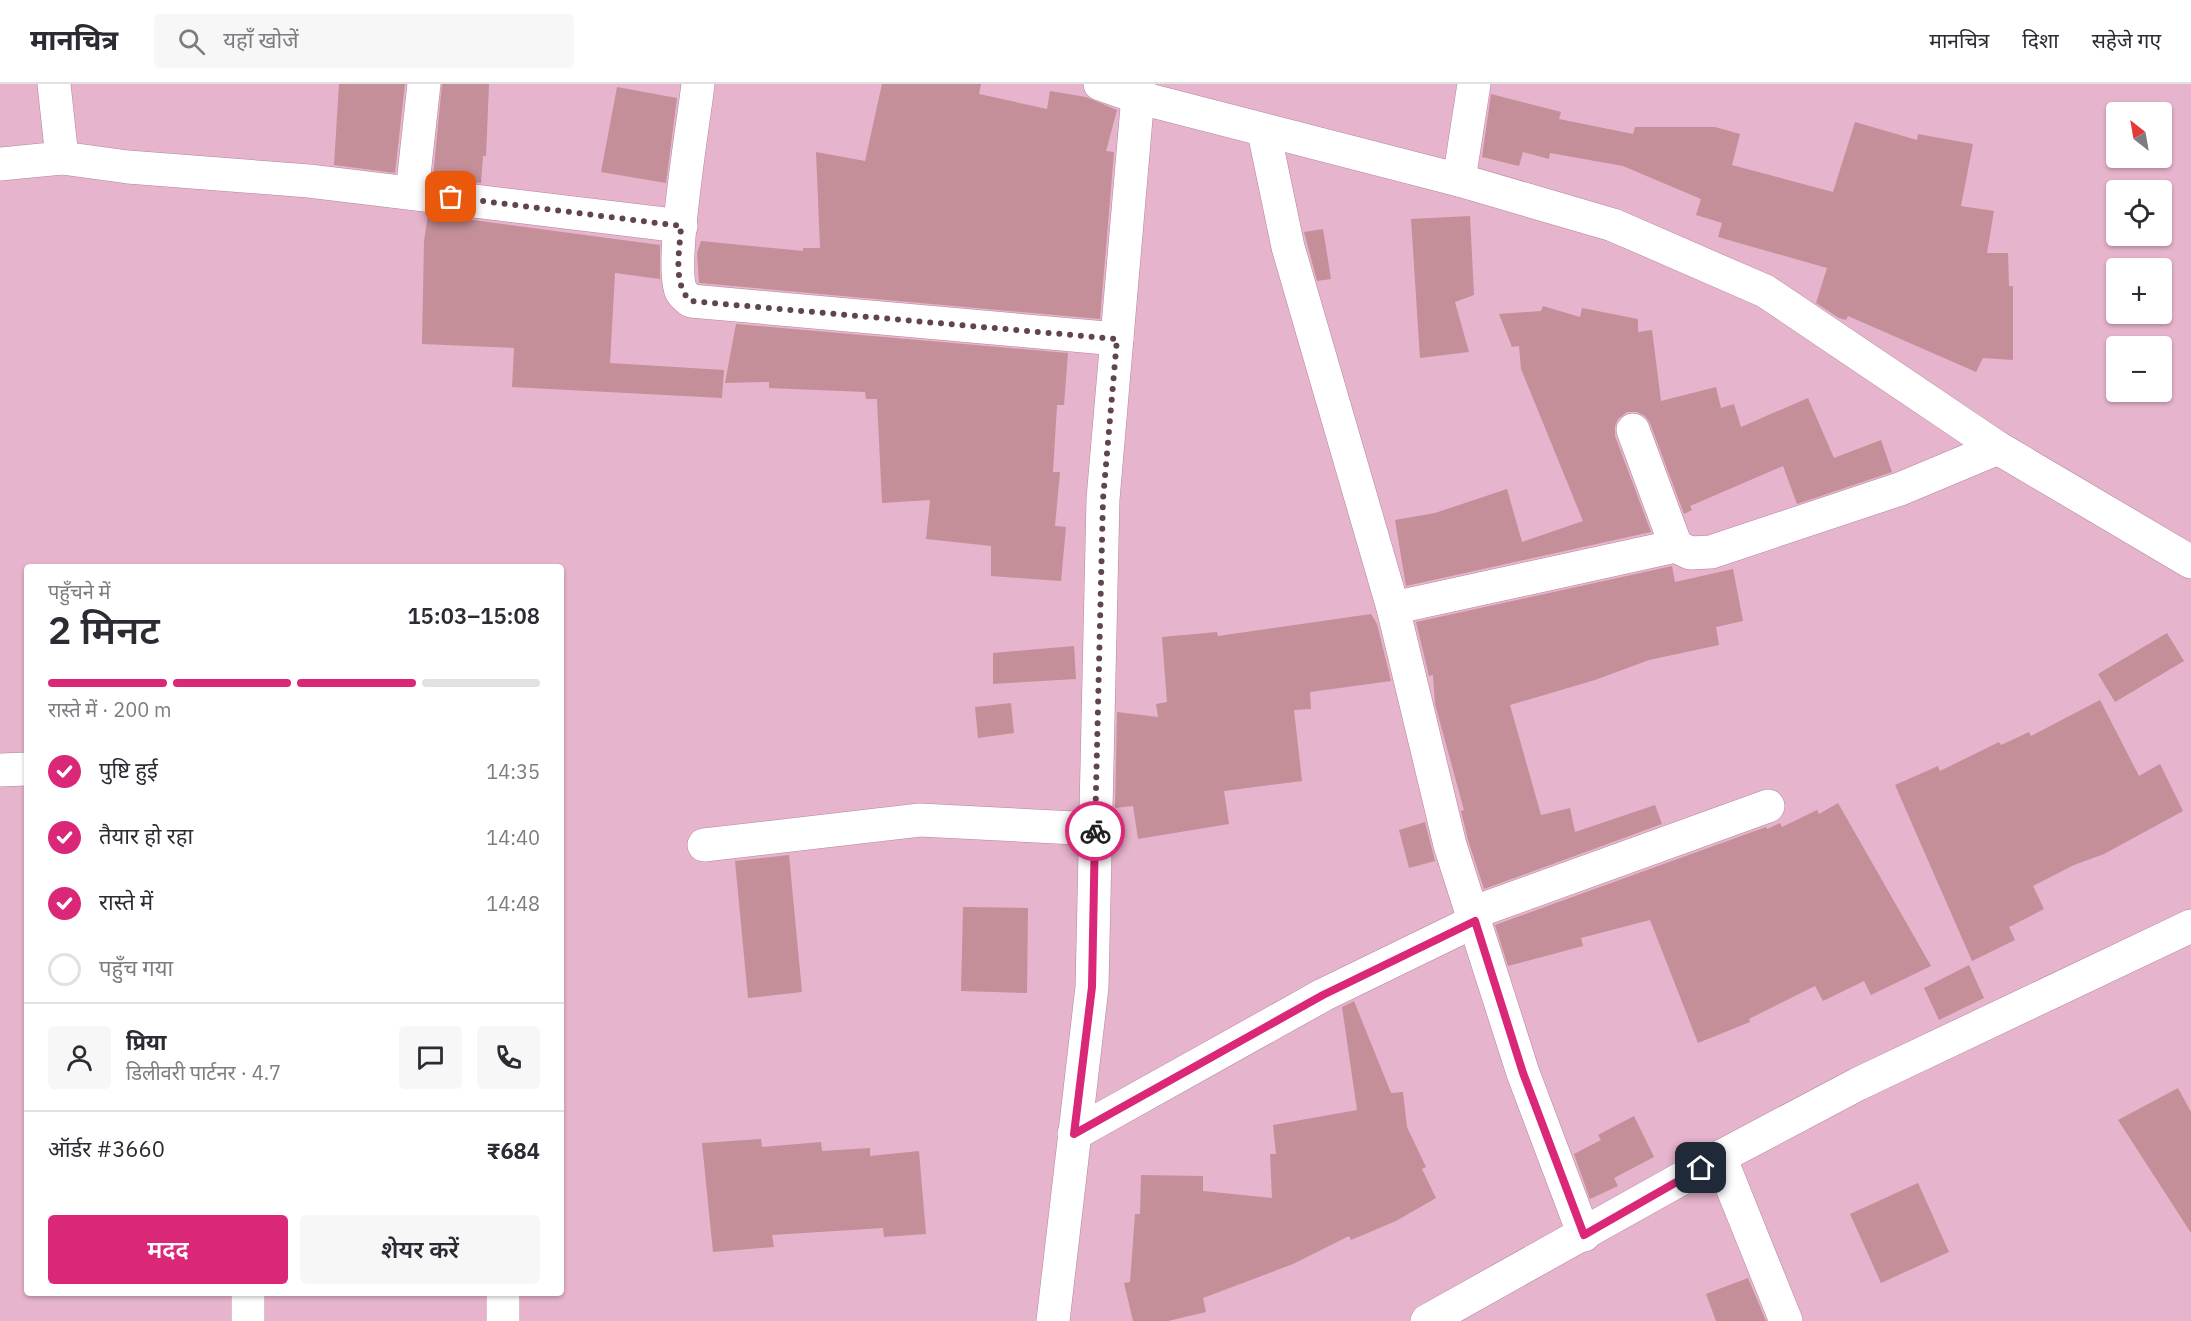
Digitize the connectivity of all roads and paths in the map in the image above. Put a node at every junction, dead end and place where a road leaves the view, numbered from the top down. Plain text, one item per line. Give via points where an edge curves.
1 (54, 84) edge
2 (424, 84) edge
3 (698, 84) edge
4 (1100, 84) edge
5 (1474, 84) edge
6 (1138, 91) edge
7 (1264, 132) junction
8 (62, 158) junction
9 (0, 164) edge
10 (1459, 180) junction
11 (412, 193) junction
12 (681, 226) junction
13 (1117, 339) junction
14 (1633, 430) dead end
15 (1998, 448) junction
16 (1676, 546) junction
17 (2191, 562) edge
18 (1393, 608) junction
19 (0, 770) edge
20 (24, 770) edge
21 (1768, 806) dead end
22 (1095, 830) junction
23 (704, 844) dead end
24 (1473, 917) junction
25 (2191, 926) edge
26 (1074, 1134) junction
27 (1720, 1157) junction
28 (1584, 1235) junction
29 (248, 1296) edge
30 (503, 1296) edge
31 (248, 1321) edge
32 (503, 1321) edge
33 (1053, 1321) edge
34 (1427, 1321) edge
35 (1786, 1321) edge

1 - 8 street
2 - 11 street
3 - 12 street
4 - 6 street
5 - 10 street
6 - 7 street
6 - 13 street
7 - 10 street
7 - 18 street via 1288,247
8 - 9 street
8 - 11 street
10 - 15 street via 1613,225 1765,291
11 - 12 street
12 - 13 street via 679,279 682,292 690,301
13 - 22 street via 1103,499
14 - 16 street
15 - 16 street via 1900,489 1711,552 1690,553
15 - 17 street
16 - 18 street
18 - 24 street via 1450,845
19 - 20 street
21 - 24 street
22 - 23 street via 920,820
22 - 26 street via 1092,987
24 - 26 street via 1323,995
24 - 28 street via 1523,1073
25 - 27 street via 1858,1084
26 - 33 street
27 - 28 street
27 - 35 street
28 - 34 street
29 - 31 street
30 - 32 street

